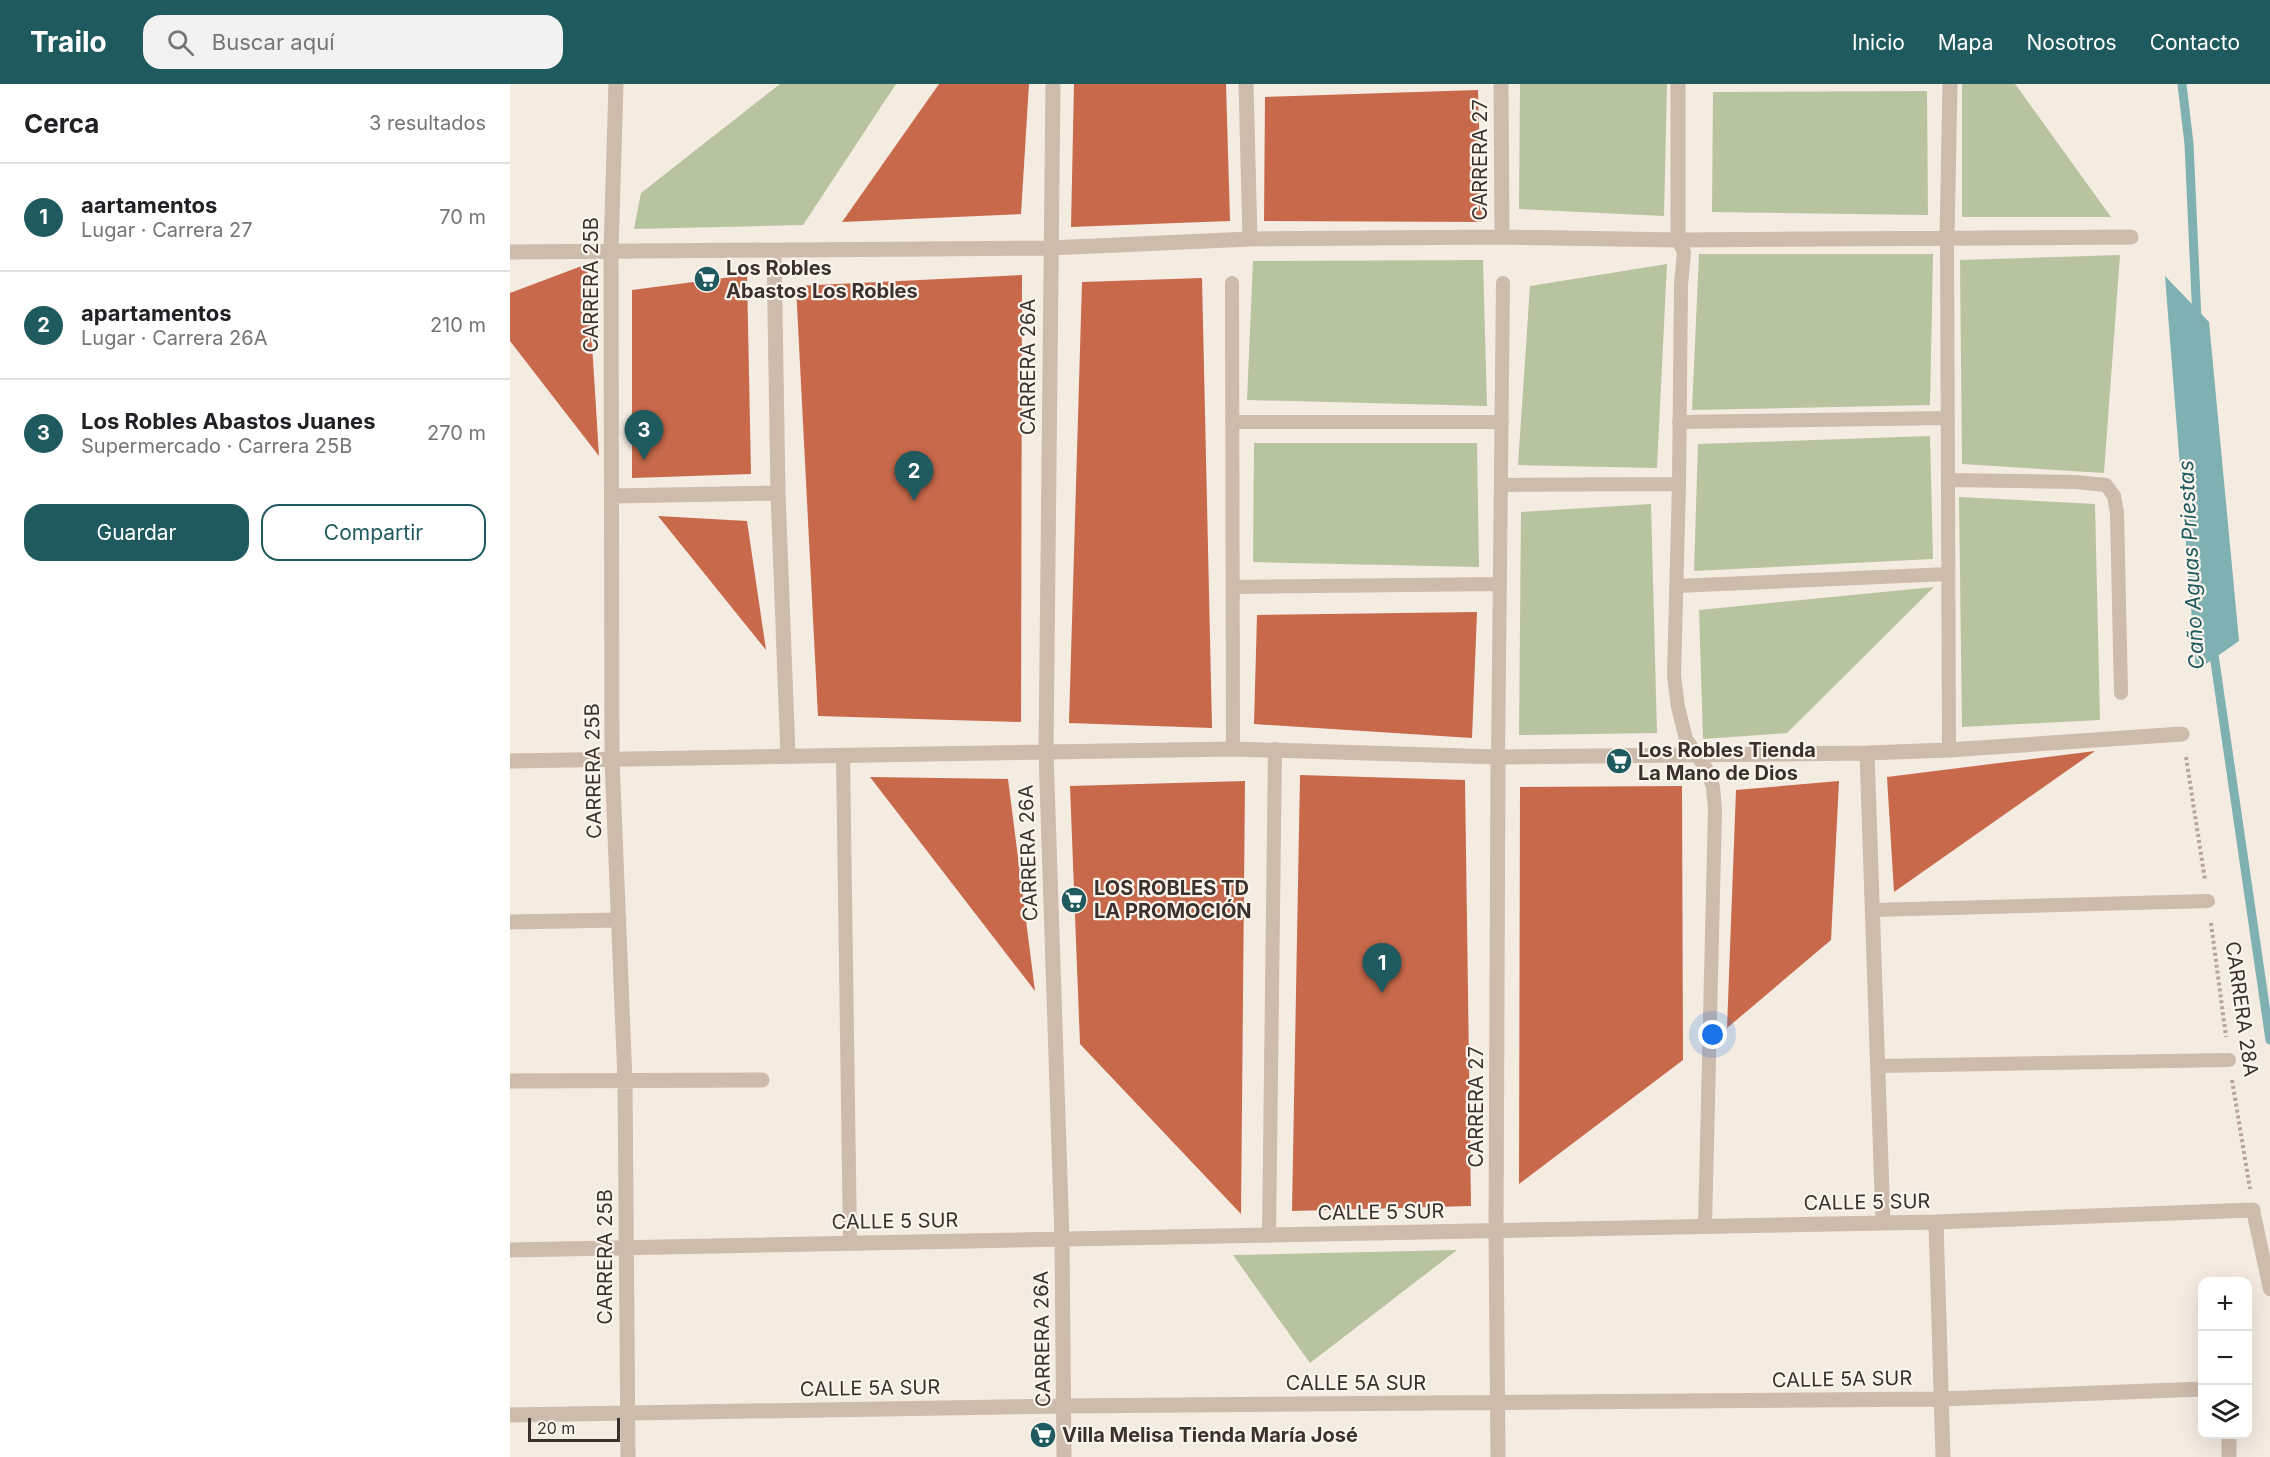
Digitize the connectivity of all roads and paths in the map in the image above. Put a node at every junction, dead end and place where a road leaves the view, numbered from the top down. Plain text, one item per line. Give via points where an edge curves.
1 (616, 84) edge
2 (1053, 84) edge
3 (1246, 84) edge
4 (1501, 84) edge
5 (1678, 84) edge
6 (1950, 84) edge
7 (1502, 237) junction
8 (1947, 237) junction
9 (2131, 237) dead end
10 (1250, 239) junction
11 (1678, 240) junction
12 (1050, 248) junction
13 (774, 250) junction
14 (611, 251) junction
15 (510, 252) edge
16 (1503, 283) dead end
17 (1232, 284) dead end
18 (1948, 418) junction
19 (1233, 422) junction
20 (1502, 422) junction
21 (1679, 423) junction
22 (1948, 480) junction
23 (1679, 484) junction
24 (1501, 485) junction
25 (778, 493) junction
26 (613, 496) junction
27 (1948, 574) junction
28 (1500, 584) junction
29 (1676, 586) junction
30 (1233, 587) junction
31 (2121, 693) dead end
32 (2182, 734) joint
33 (1233, 749) junction
34 (1275, 749) junction
35 (1949, 750) junction
36 (1046, 752) junction
37 (1867, 753) junction
38 (1695, 754) junction
39 (843, 755) junction
40 (788, 756) junction
41 (1498, 757) junction
42 (612, 760) junction
43 (510, 761) edge
44 (2208, 901) junction
45 (1873, 910) junction
46 (619, 921) junction
47 (510, 922) edge
48 (2229, 1060) junction
49 (1878, 1066) junction
50 (624, 1080) junction
51 (762, 1080) dead end
52 (510, 1082) edge
53 (2253, 1210) junction
54 (1883, 1222) junction
55 (1936, 1222) junction
56 (1705, 1226) junction
57 (1496, 1230) junction
58 (1269, 1235) junction
59 (1062, 1239) junction
60 (850, 1243) junction
61 (626, 1248) junction
62 (510, 1250) edge
63 (2270, 1289) edge
64 (2198, 1389) edge
65 (1941, 1399) junction
66 (1497, 1403) junction
67 (1064, 1406) junction
68 (627, 1413) junction
69 (510, 1415) edge
70 (2229, 1439) edge
71 (628, 1457) edge
72 (1064, 1457) edge
73 (1498, 1457) edge
74 (1943, 1457) edge
75 (2229, 1457) edge

1 - 14 street, CARRERA 25B
2 - 12 street, CARRERA 26A
3 - 10 street
4 - 7 street, CARRERA 27
5 - 11 street
6 - 8 street
7 - 10 street
7 - 11 street
8 - 9 street
8 - 11 street
8 - 18 lane
10 - 12 street
11 - 21 lane via 1684,252
12 - 13 street
12 - 36 street, CARRERA 26A
13 - 14 street
13 - 25 street
14 - 15 street
14 - 26 street, CARRERA 25B
16 - 20 lane
17 - 19 lane
18 - 21 lane
18 - 22 lane
19 - 20 lane
19 - 30 lane
20 - 24 lane
21 - 23 lane
22 - 27 lane
22 - 31 lane via 2106,485 2114,496 2117,513
23 - 24 lane
23 - 29 lane
24 - 28 lane
25 - 26 street
25 - 40 street
26 - 42 street, CARRERA 25B
27 - 29 lane
27 - 35 lane
28 - 30 lane
28 - 41 lane
29 - 38 lane via 1674,676 1686,739
30 - 33 lane
32 - 35 street
32 - 44 path, CARRERA 28A
33 - 34 street
33 - 36 street
34 - 41 street
34 - 58 lane
35 - 37 street
36 - 39 street
36 - 59 street, CARRERA 26A
37 - 38 street
37 - 45 street
38 - 41 street
38 - 56 lane via 1707,770 1715,810
39 - 40 street
39 - 60 lane
40 - 42 street
41 - 57 street, CARRERA 27
42 - 43 street
42 - 46 street, CARRERA 25B
44 - 45 lane
44 - 48 path, CARRERA 28A
45 - 49 street
46 - 47 street
46 - 50 street, CARRERA 25B
48 - 49 lane
48 - 53 path, CARRERA 28A
49 - 54 street
50 - 51 street
50 - 52 street
50 - 61 street, CARRERA 25B
53 - 55 street, CALLE 5 SUR
53 - 63 lane
54 - 55 street, CALLE 5 SUR
54 - 56 street, CALLE 5 SUR
55 - 65 street
56 - 57 street, CALLE 5 SUR
57 - 58 street, CALLE 5 SUR
57 - 66 street, CARRERA 27
58 - 59 street, CALLE 5 SUR
59 - 60 street, CALLE 5 SUR
59 - 67 street, CARRERA 26A
60 - 61 street, CALLE 5 SUR
61 - 62 street, CALLE 5 SUR
61 - 68 street, CARRERA 25B
64 - 65 street, CALLE 5A SUR
65 - 66 street, CALLE 5A SUR
65 - 74 street
66 - 67 street, CALLE 5A SUR
66 - 73 street, CARRERA 27
67 - 68 street, CALLE 5A SUR
67 - 72 street, CARRERA 26A
68 - 69 street, CALLE 5A SUR
68 - 71 street, CARRERA 25B
70 - 75 street

